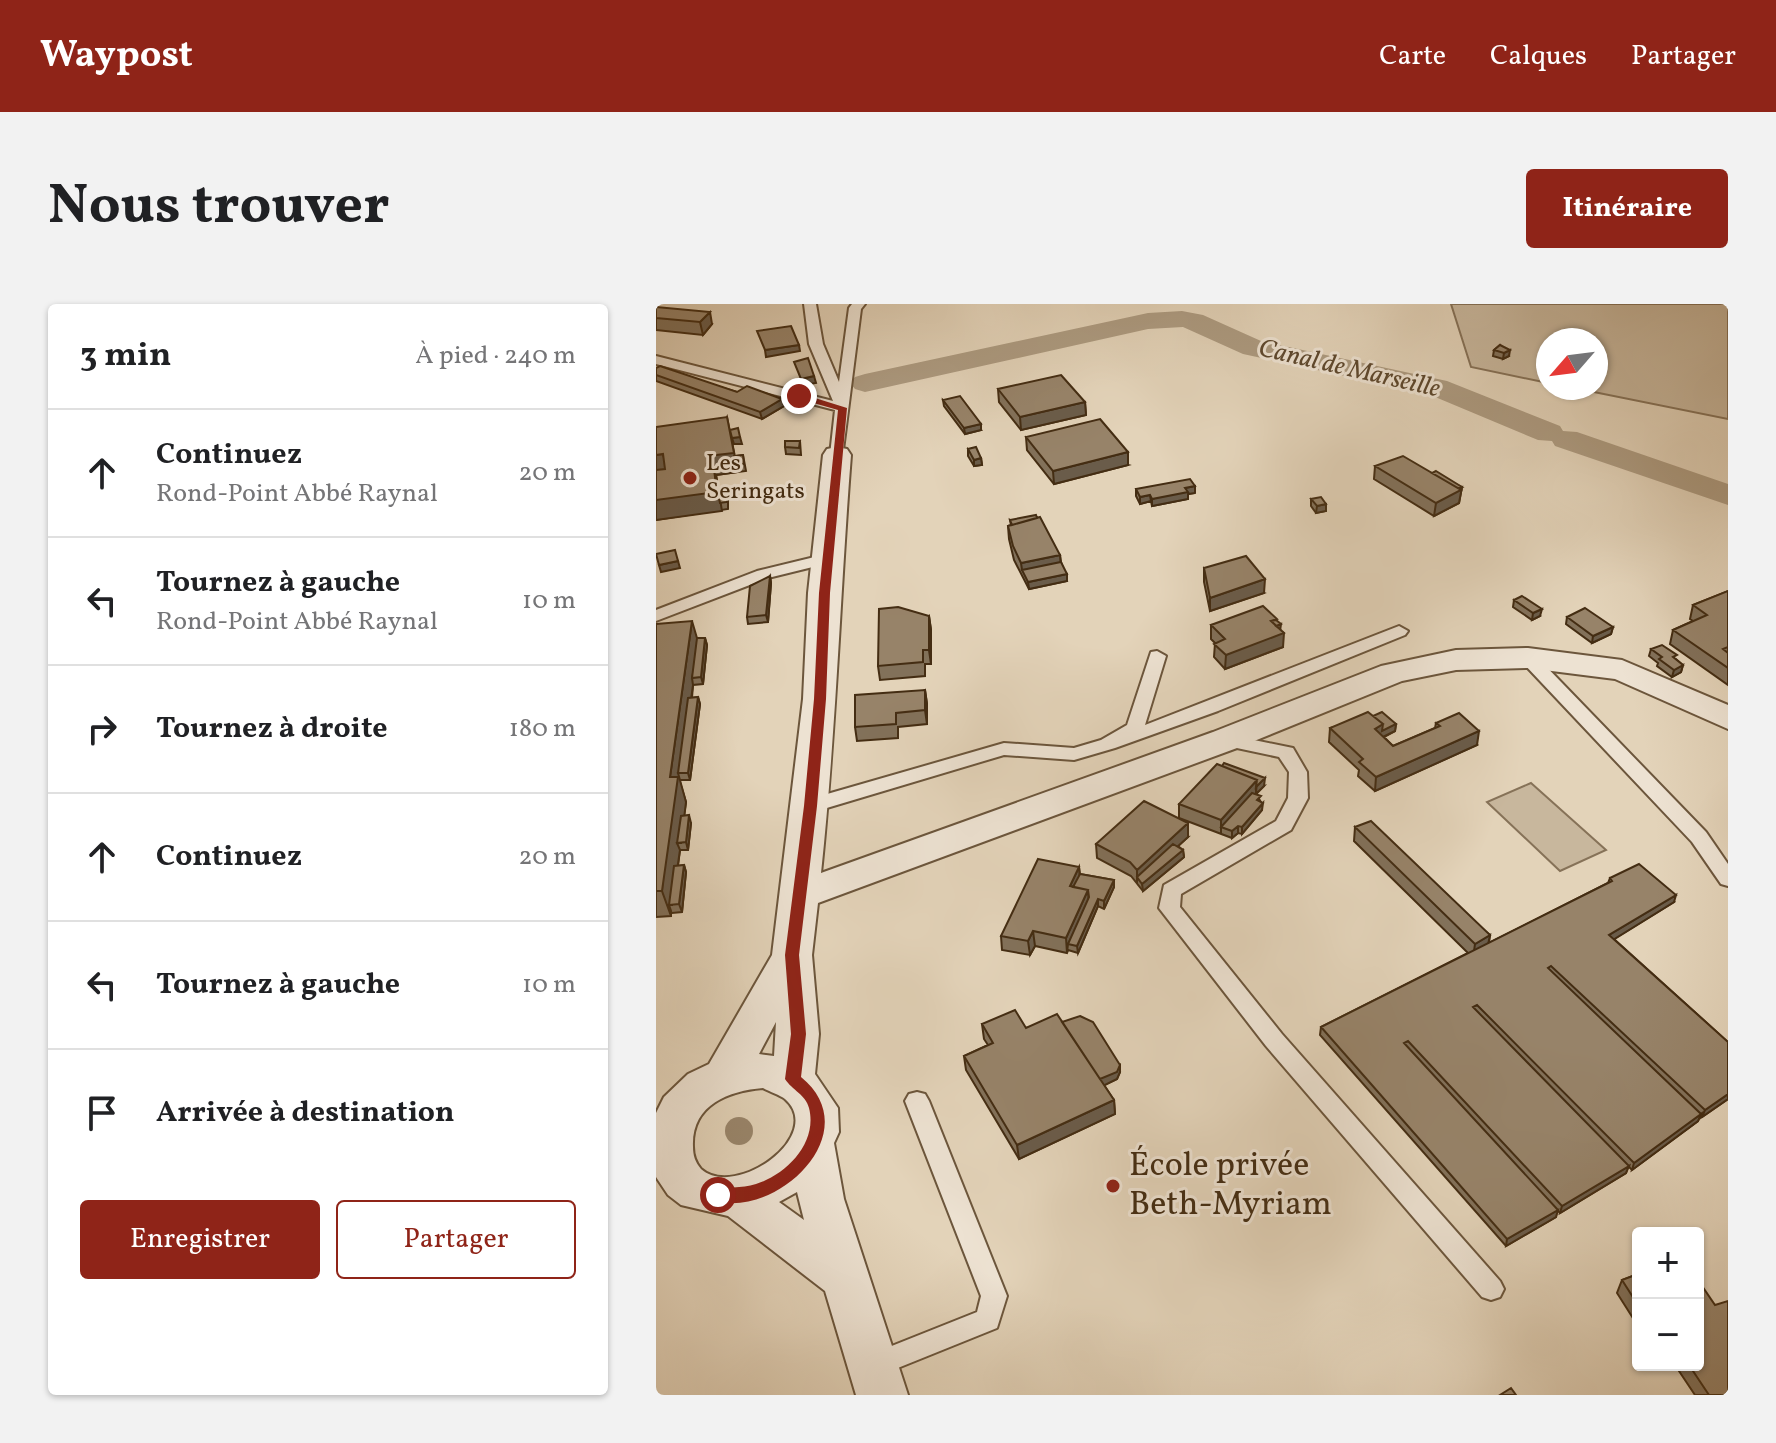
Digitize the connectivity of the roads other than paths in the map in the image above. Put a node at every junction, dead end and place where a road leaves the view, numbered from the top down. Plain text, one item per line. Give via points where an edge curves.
1 (810, 304) edge
2 (859, 304) edge
3 (656, 360) edge
4 (843, 408) junction
5 (837, 455) joint
6 (827, 559) junction
7 (656, 616) edge
8 (1399, 631) dead end
9 (1157, 656) dead end
10 (1528, 658) junction
11 (1728, 718) edge
12 (1225, 740) junction
13 (1108, 744) junction
14 (810, 806) junction
15 (1728, 879) edge
16 (800, 895) junction
17 (792, 955) junction
18 (725, 1076) junction
19 (793, 1079) junction
20 (917, 1101) dead end
21 (663, 1122) edge
22 (813, 1146) junction
23 (670, 1187) edge
24 (736, 1196) junction
25 (845, 1278) junction
26 (1491, 1289) dead end
27 (878, 1380) edge

1 - 4 lane via 816,344
2 - 4 lane
3 - 4 lane
4 - 5 lane
5 - 6 street
6 - 7 lane via 763,574
6 - 14 street
8 - 13 lane
9 - 13 lane via 1135,728
10 - 11 street via 1622,670
10 - 12 street via 1456,660 1393,673
10 - 15 lane via 1699,837
12 - 16 street
12 - 26 lane via 1286,752 1298,772 1298,798 1284,825 1171,890 1169,908 1274,1040
13 - 14 lane via 1074,754 1004,749
14 - 16 street
16 - 17 street
17 - 18 street
17 - 19 street via 798,1034
18 - 19 street via 768,1071
18 - 21 street via 703,1086
19 - 22 street via 817,1107
20 - 27 lane via 994,1296 988,1320
21 - 23 street
22 - 24 street via 782,1179
22 - 25 street via 821,1199
23 - 24 street
24 - 25 street
25 - 27 street

